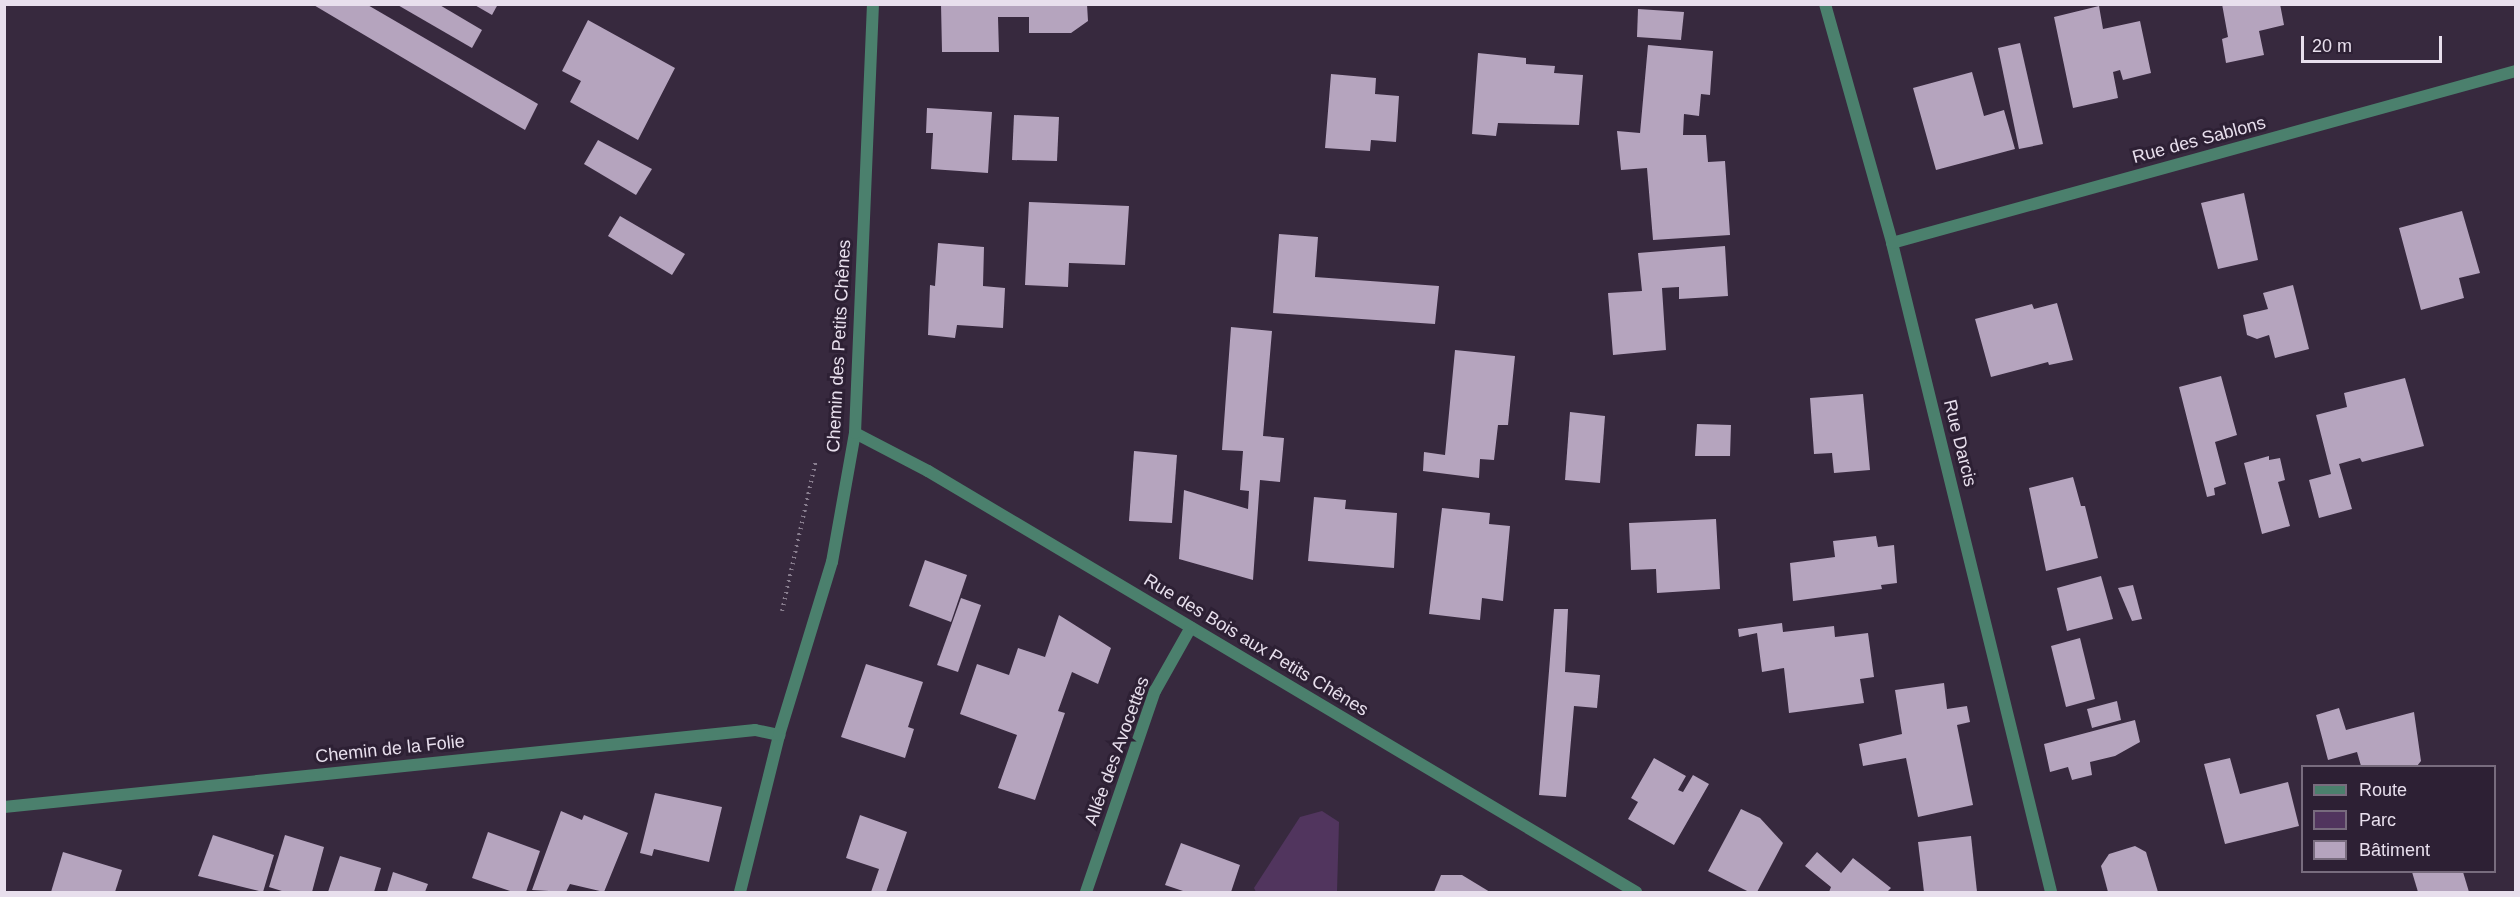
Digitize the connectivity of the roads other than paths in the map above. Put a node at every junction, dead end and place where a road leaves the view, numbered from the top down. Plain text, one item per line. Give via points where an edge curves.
1 (873, 4) edge
2 (1825, 4) edge
3 (2516, 71) edge
4 (1892, 243) junction
5 (855, 433) junction
6 (1191, 627) junction
7 (779, 735) junction
8 (4, 807) edge
9 (740, 892) edge
10 (1086, 892) edge
11 (1636, 892) edge
12 (2051, 892) edge

1 - 5 street, Chemin des Petits Chênes
2 - 4 street, Rue Darcis
3 - 4 street, Rue des Sablons
4 - 12 street, Rue Darcis
5 - 6 street, Rue des Bois aux Petits Chênes
5 - 7 street, Chemin des Petits Chênes via 832,562
6 - 10 street, Allée des Avocettes via 1155,691
6 - 11 street, Rue des Bois aux Petits Chênes
7 - 8 street, Chemin de la Folie via 755,730
7 - 9 street, Chemin des Petits Chênes

